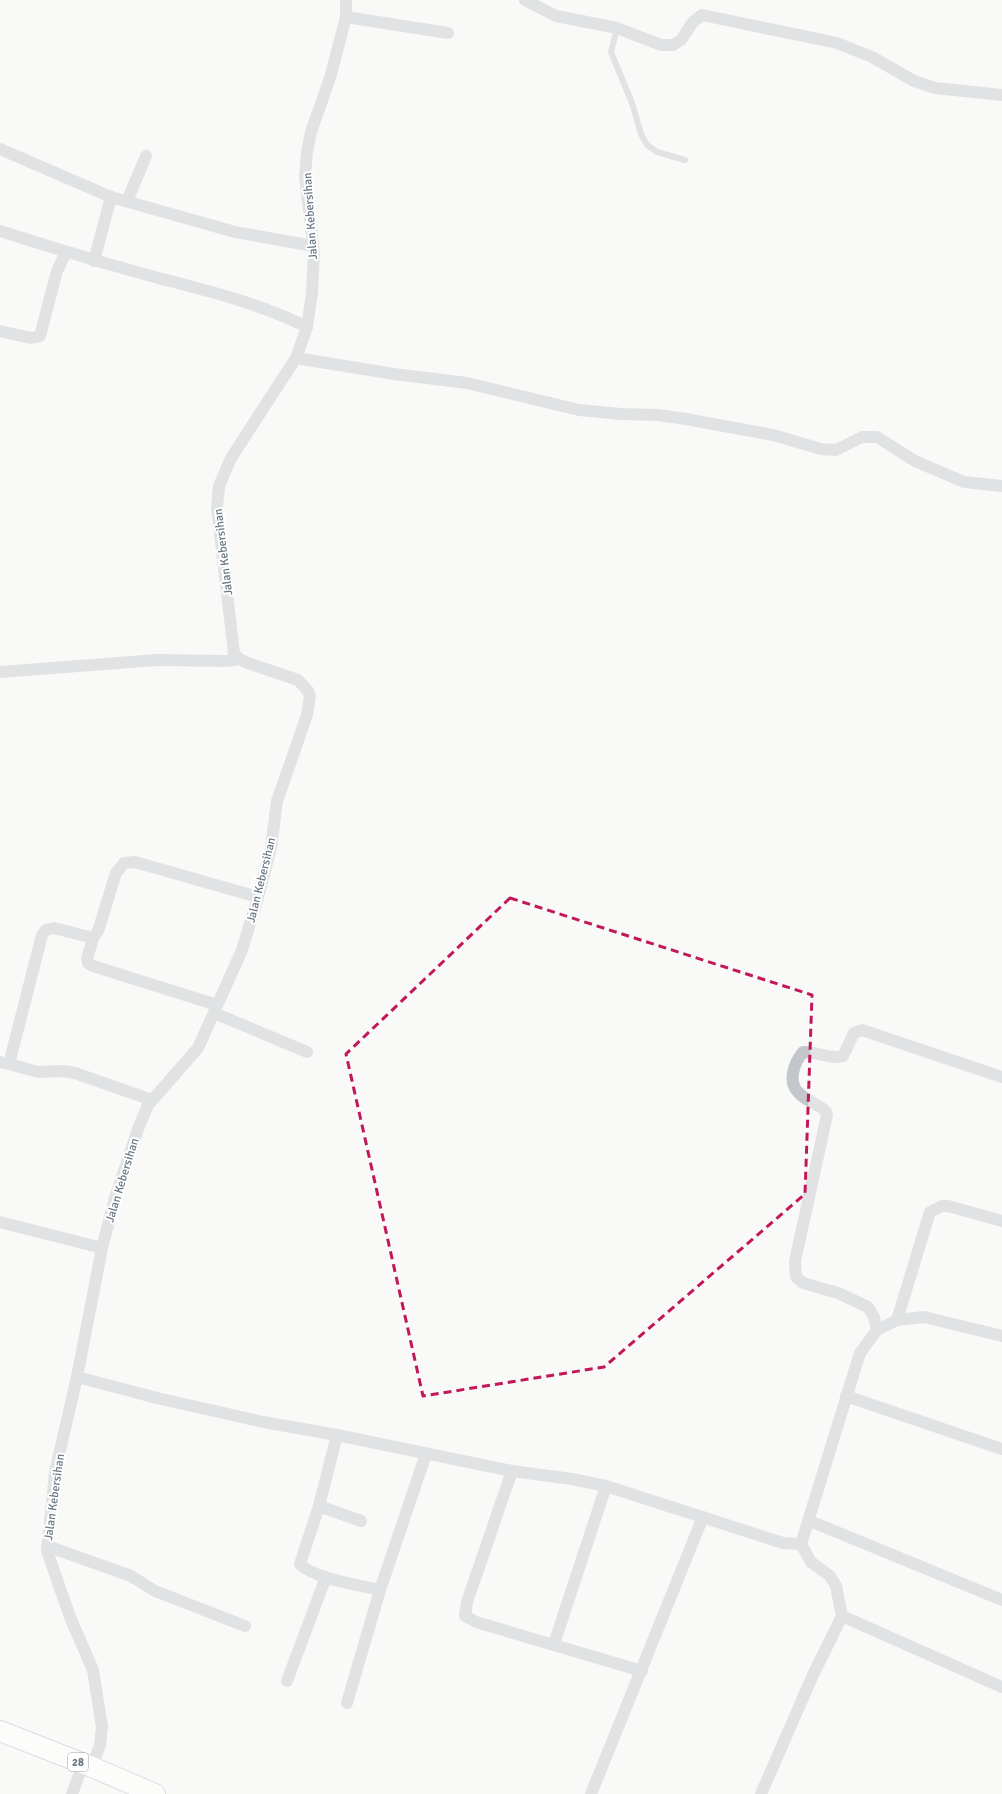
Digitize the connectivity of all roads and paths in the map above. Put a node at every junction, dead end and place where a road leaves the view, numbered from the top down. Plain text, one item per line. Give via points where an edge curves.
1 (346, 0) edge
2 (525, 0) edge
3 (346, 17) junction
4 (617, 28) junction
5 (448, 33) dead end
6 (1002, 95) edge
7 (0, 149) edge
8 (146, 156) dead end
9 (685, 160) dead end
10 (111, 197) junction
11 (127, 201) junction
12 (0, 231) edge
13 (313, 246) junction
14 (66, 252) junction
15 (94, 261) junction
16 (306, 326) junction
17 (0, 331) edge
18 (296, 358) junction
19 (1002, 486) edge
20 (239, 658) junction
21 (0, 672) edge
22 (258, 897) junction
23 (93, 938) junction
24 (215, 1009) junction
25 (307, 1052) dead end
26 (5, 1063) edge
27 (1002, 1077) edge
28 (152, 1100) junction
29 (1002, 1221) edge
30 (0, 1222) edge
31 (102, 1248) junction
32 (897, 1320) junction
33 (877, 1330) junction
34 (1001, 1332) edge
35 (77, 1377) junction
36 (846, 1396) junction
37 (337, 1435) junction
38 (1002, 1449) edge
39 (426, 1454) junction
40 (512, 1471) junction
41 (606, 1486) junction
42 (319, 1506) junction
43 (703, 1518) junction
44 (361, 1521) dead end
45 (810, 1521) junction
46 (801, 1544) junction
47 (47, 1546) junction
48 (326, 1577) junction
49 (380, 1590) junction
50 (1002, 1600) edge
51 (842, 1616) junction
52 (245, 1626) dead end
53 (554, 1644) junction
54 (642, 1671) junction
55 (287, 1681) dead end
56 (1002, 1687) edge
57 (347, 1703) dead end
58 (0, 1732) edge
59 (88, 1766) junction
60 (72, 1794) edge
61 (155, 1794) edge
62 (591, 1794) edge
63 (761, 1794) edge

1 - 3 street, Jalan Kebersihan
2 - 4 street via 556,16
3 - 5 street
3 - 13 street, Jalan Kebersihan via 307,152 305,176
4 - 6 street via 661,45 673,45 681,40 693,22 702,16 725,19 837,43 872,57 914,81 935,88
4 - 9 lane via 611,52 632,103 641,134 647,145 658,152
7 - 10 street
8 - 11 street
10 - 11 street
10 - 15 street
11 - 13 street via 235,232
12 - 14 street
13 - 16 street, Jalan Kebersihan via 312,293
14 - 15 street
14 - 17 street via 56,271 40,336 31,338
15 - 16 street via 254,304
16 - 18 street, Jalan Kebersihan
18 - 19 street via 467,383 579,410 658,415 773,435 821,449 836,450 862,437 876,437 915,461 964,482
18 - 20 street, Jalan Kebersihan via 231,458 219,486 217,508 231,636 234,653
20 - 21 street via 227,661 157,660
20 - 22 street, Jalan Kebersihan via 298,680 310,696 307,715 277,801 271,848
22 - 23 street via 135,862 124,863 116,873 98,931
22 - 24 street, Jalan Kebersihan via 242,950
23 - 24 street via 88,963
23 - 26 street via 54,928 46,930 42,935
24 - 25 street
24 - 28 street, Jalan Kebersihan via 198,1048
26 - 28 street via 38,1072 75,1073
27 - 33 street via 862,1030 854,1033 841,1057 808,1052 803,1052 799,1057 792,1076 794,1088 823,1109 827,1115 795,1261 796,1277 803,1283 838,1293 868,1307
28 - 31 street, Jalan Kebersihan via 138,1129 115,1198
29 - 32 street via 948,1206 930,1212
30 - 31 street
31 - 35 street, Jalan Kebersihan
32 - 33 street
32 - 34 street via 924,1317
33 - 36 street via 860,1353
35 - 37 street via 264,1422
35 - 47 street, Jalan Kebersihan via 55,1472
36 - 38 street
36 - 45 street
37 - 39 street
37 - 42 street
39 - 40 street
39 - 49 street
40 - 41 street
40 - 53 street via 467,1602 465,1616 476,1622
41 - 43 street
41 - 53 street
42 - 44 street
42 - 48 street via 300,1564
43 - 46 street via 783,1543
43 - 54 street
45 - 46 street
45 - 50 street
46 - 51 street via 811,1562 830,1576 836,1586
47 - 52 street via 131,1576 155,1591
47 - 59 street, Jalan Kebersihan via 48,1556 70,1617 93,1670 102,1726 100,1745
48 - 49 street
48 - 55 street
49 - 57 street
51 - 56 street
51 - 63 street
53 - 54 street
54 - 62 street
58 - 59 highway, 28
59 - 60 street, Jalan Kebersihan
59 - 61 highway, 28

